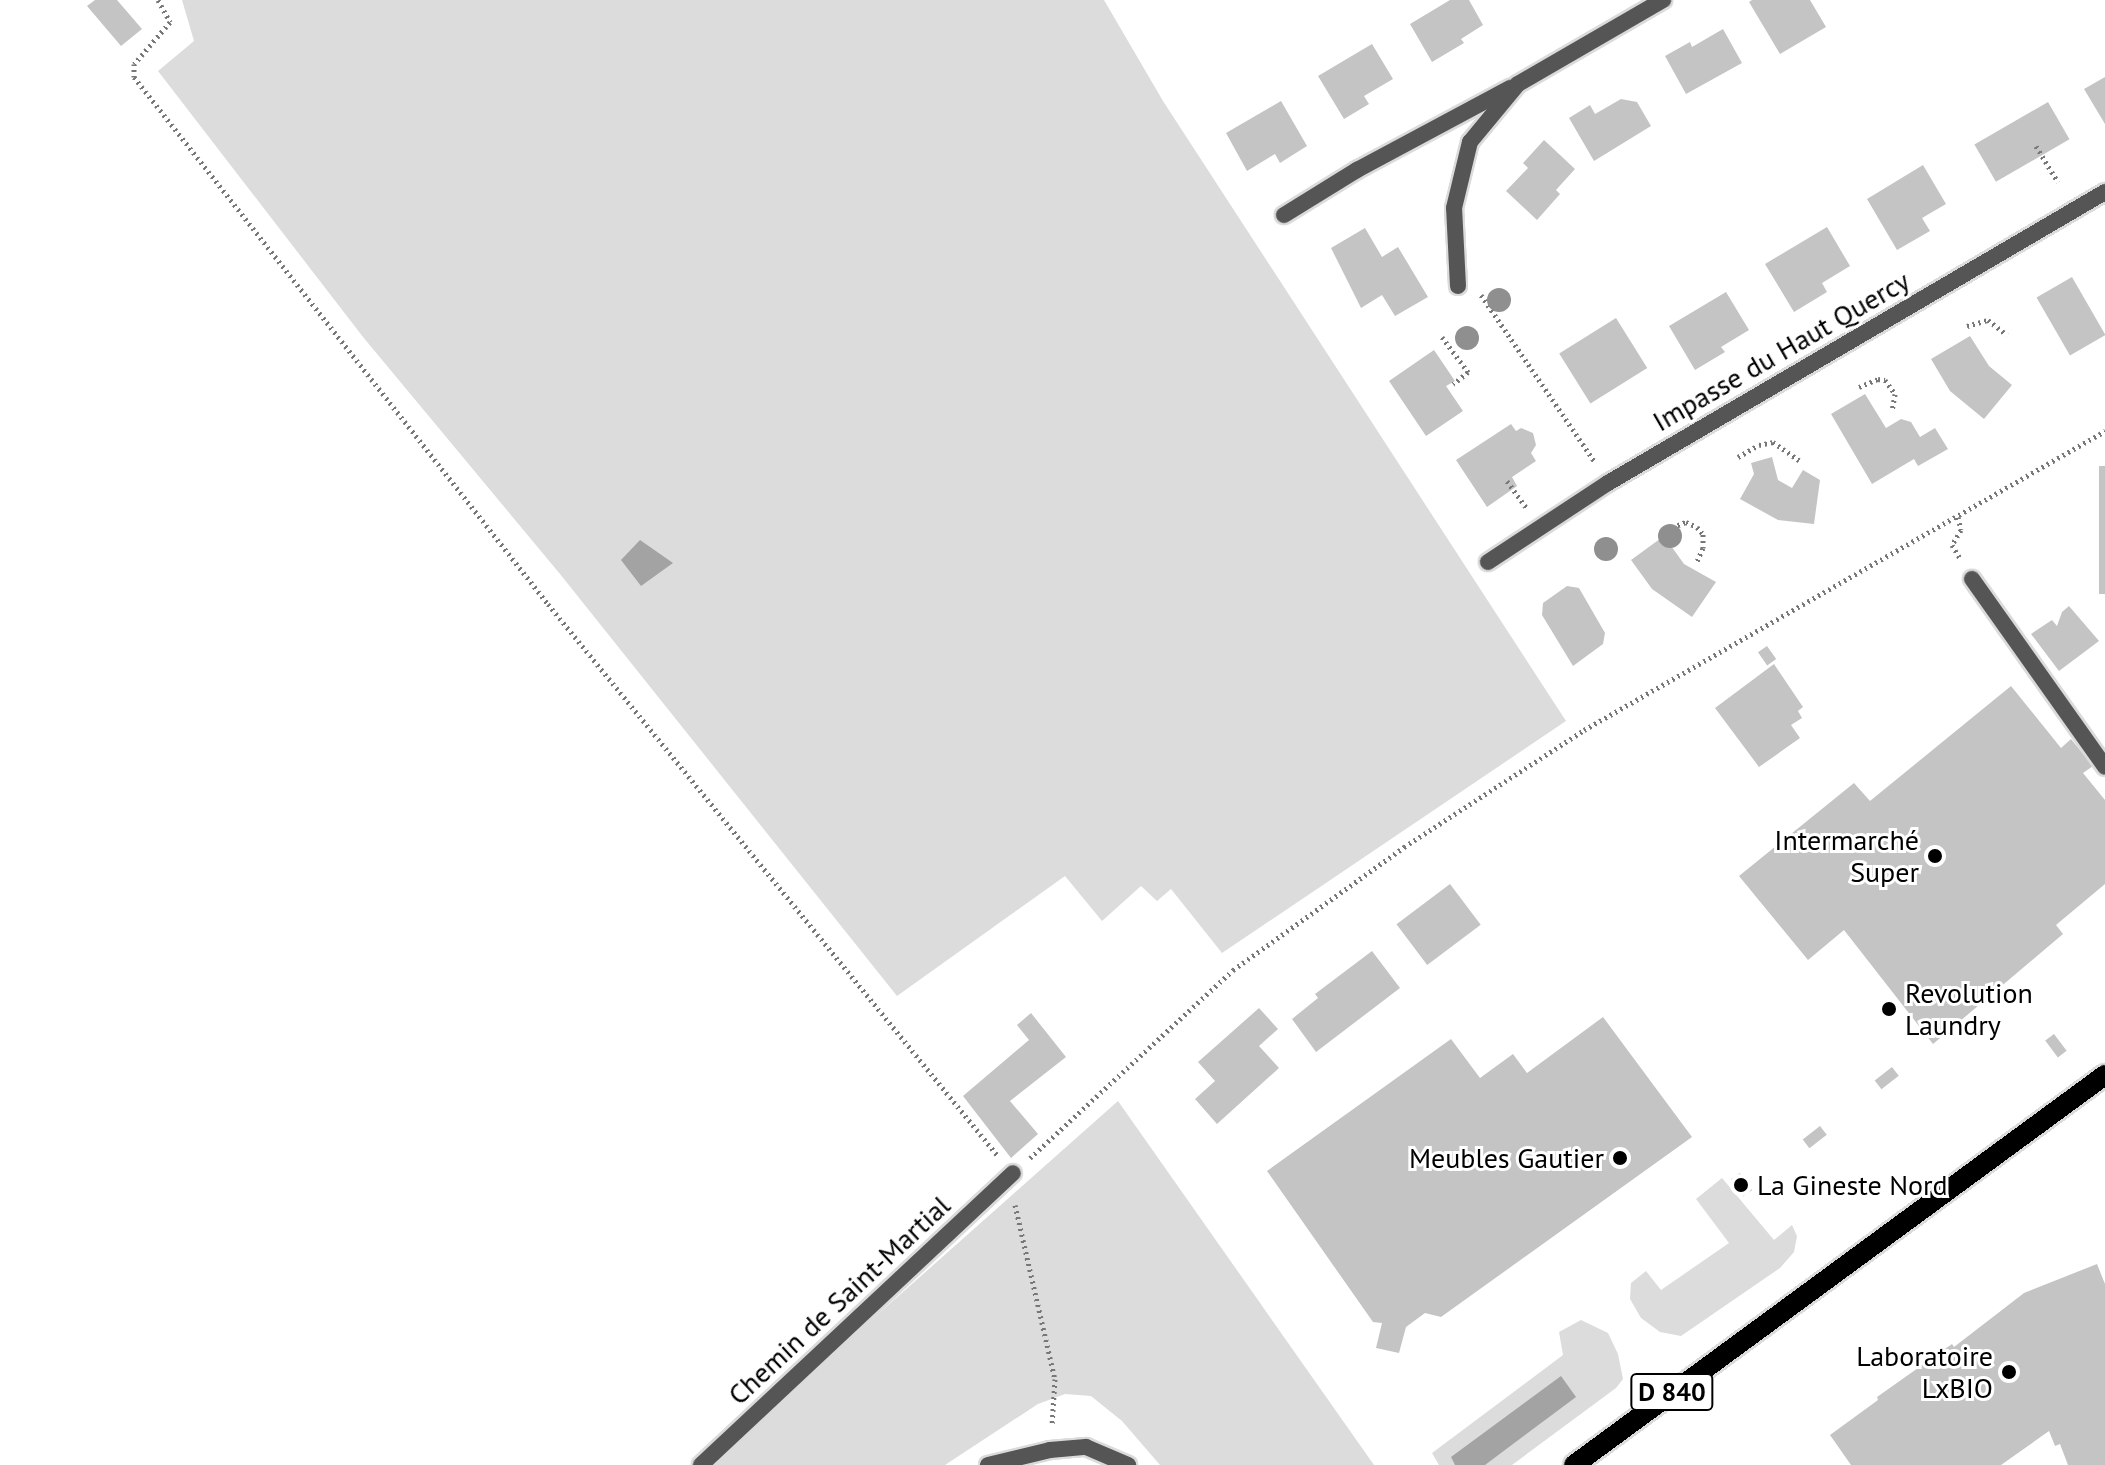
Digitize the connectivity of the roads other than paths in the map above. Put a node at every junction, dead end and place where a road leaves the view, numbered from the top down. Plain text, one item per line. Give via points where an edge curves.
1 (1663, 0) edge
2 (1518, 84) junction
3 (2105, 192) edge
4 (1284, 215) dead end
5 (1458, 286) dead end
6 (1488, 562) dead end
7 (1972, 579) road end
8 (2105, 767) edge
9 (2105, 1075) edge
10 (1007, 1179) road end
11 (1050, 1450) junction
12 (701, 1465) edge
13 (988, 1465) edge
14 (1035, 1465) edge
15 (1128, 1465) edge
16 (1574, 1465) edge

1 - 2 street
2 - 4 street
2 - 5 street via 1470,142 1454,208
3 - 6 street, Impasse du Haut Quercy via 1621,475
7 - 8 street
9 - 16 main road, D 840
10 - 12 street, Chemin de Saint-Martial
11 - 13 street
11 - 14 street
11 - 15 street via 1086,1447

